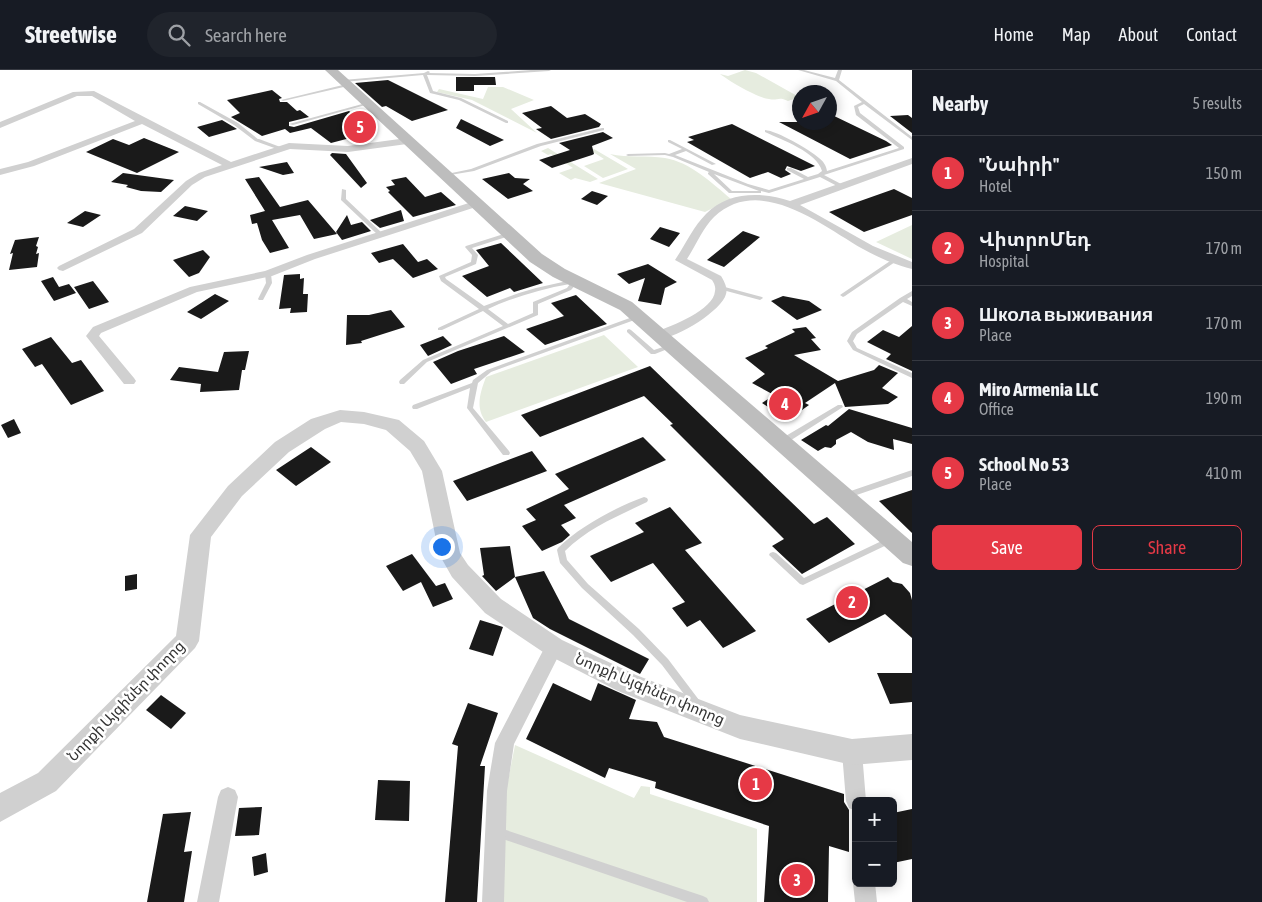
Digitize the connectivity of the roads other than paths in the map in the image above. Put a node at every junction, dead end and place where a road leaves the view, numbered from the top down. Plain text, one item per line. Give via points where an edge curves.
1 (432, 70) edge
2 (549, 70) edge
3 (800, 70) edge
4 (840, 70) edge
5 (425, 74) junction
6 (340, 79) edge
7 (837, 80) junction
8 (283, 100) dead end
9 (864, 102) junction
10 (199, 103) dead end
11 (367, 104) junction
12 (142, 121) junction
13 (506, 122) dead end
14 (291, 124) dead end
15 (0, 125) edge
16 (602, 128) dead end
17 (767, 131) dead end
18 (912, 139) edge
19 (257, 140) joint
20 (407, 141) junction
21 (670, 141) dead end
22 (280, 148) junction
23 (686, 149) junction
24 (628, 155) dead end
25 (670, 155) junction
26 (912, 161) edge
27 (714, 164) dead end
28 (231, 166) junction
29 (705, 168) junction
30 (789, 169) dead end
31 (0, 172) edge
32 (444, 175) junction
33 (821, 175) junction
34 (808, 179) junction
35 (841, 186) junction
36 (344, 190) dead end
37 (769, 192) junction
38 (475, 204) junction
39 (792, 204) junction
40 (380, 234) junction
41 (510, 234) junction
42 (896, 259) junction
43 (912, 266) edge
44 (63, 268) dead end
45 (268, 274) junction
46 (576, 281) junction
47 (721, 288) junction
48 (912, 293) edge
49 (843, 295) dead end
50 (760, 298) dead end
51 (261, 299) dead end
52 (902, 299) junction
53 (912, 304) edge
54 (484, 309) junction
55 (634, 324) junction
56 (506, 325) junction
57 (440, 329) dead end
58 (666, 341) junction
59 (912, 376) edge
60 (129, 381) dead end
61 (402, 382) dead end
62 (475, 384) junction
63 (415, 407) dead end
64 (840, 407) dead end
65 (782, 442) junction
66 (506, 453) dead end
67 (912, 473) edge
68 (844, 497) junction
69 (644, 500) dead end
70 (892, 539) junction
71 (773, 555) dead end
72 (912, 556) edge
73 (554, 647) junction
74 (704, 713) junction
75 (912, 747) edge
76 (852, 752) junction
77 (228, 797) dead end
78 (856, 797) edge
79 (0, 808) edge
80 (496, 832) junction
81 (864, 887) edge
82 (208, 902) edge
83 (493, 902) edge
84 (703, 902) edge
85 (866, 902) edge

1 - 5 lane
2 - 5 lane via 475,75
3 - 7 lane
4 - 7 lane
5 - 6 lane
5 - 13 lane via 430,92 460,99
6 - 8 lane
6 - 11 main road
7 - 9 lane
9 - 18 lane
9 - 33 lane via 856,106 858,114 902,148
10 - 19 lane
11 - 14 lane
11 - 20 main road
12 - 15 street via 94,93 84,92
12 - 28 street
12 - 31 street via 31,164
16 - 32 lane via 539,145 472,170
17 - 33 lane via 821,162 826,169
19 - 22 street
20 - 22 street via 348,149
20 - 32 main road
21 - 23 lane
22 - 28 street
23 - 25 lane
23 - 27 lane
24 - 25 lane
25 - 29 lane
26 - 35 street
28 - 44 street via 189,183 138,231
29 - 37 lane
29 - 37 lane via 731,192
30 - 34 lane
32 - 38 main road
33 - 34 lane
33 - 35 lane
34 - 37 lane
35 - 39 street
36 - 40 lane via 342,199
38 - 40 street
38 - 41 main road
39 - 42 street via 871,249
39 - 47 street via 764,197 741,198 712,213 681,260 717,278
40 - 45 street
41 - 46 main road via 536,258
41 - 54 lane via 468,247 475,255 474,263 442,276 443,280
42 - 43 street
42 - 49 lane
45 - 51 lane via 269,282
45 - 60 street via 194,289 97,330 92,336
46 - 54 lane via 514,295
46 - 55 main road via 626,306
46 - 56 lane via 569,289 535,302 536,314
47 - 50 lane
47 - 58 street via 720,296 713,305
48 - 52 lane
52 - 53 lane
52 - 59 lane via 854,333 850,341 855,349
54 - 56 lane
54 - 57 lane
55 - 58 main road
55 - 62 lane via 489,371
56 - 61 lane via 425,361
58 - 65 main road
62 - 63 lane
62 - 66 lane via 470,408
64 - 65 lane
65 - 68 main road
67 - 68 lane
68 - 70 main road
69 - 74 lane via 567,543 561,550 563,561 665,662
70 - 71 lane via 803,582
70 - 72 main road
73 - 74 street, Նորքի Այգիներ փողոց via 627,683
73 - 79 street, Նորքի Այգիներ փողոց via 493,606 460,572 450,554 432,472 417,446 392,425 340,416 318,424 282,447 236,491 200,535 187,642 47,782
73 - 80 street via 505,743 497,791
74 - 76 street, Նորքի Այգիներ փողոց via 740,728
75 - 76 street, Նորքի Այգիներ փողոց
76 - 78 street
77 - 82 street
80 - 83 street
80 - 84 lane
81 - 85 street

